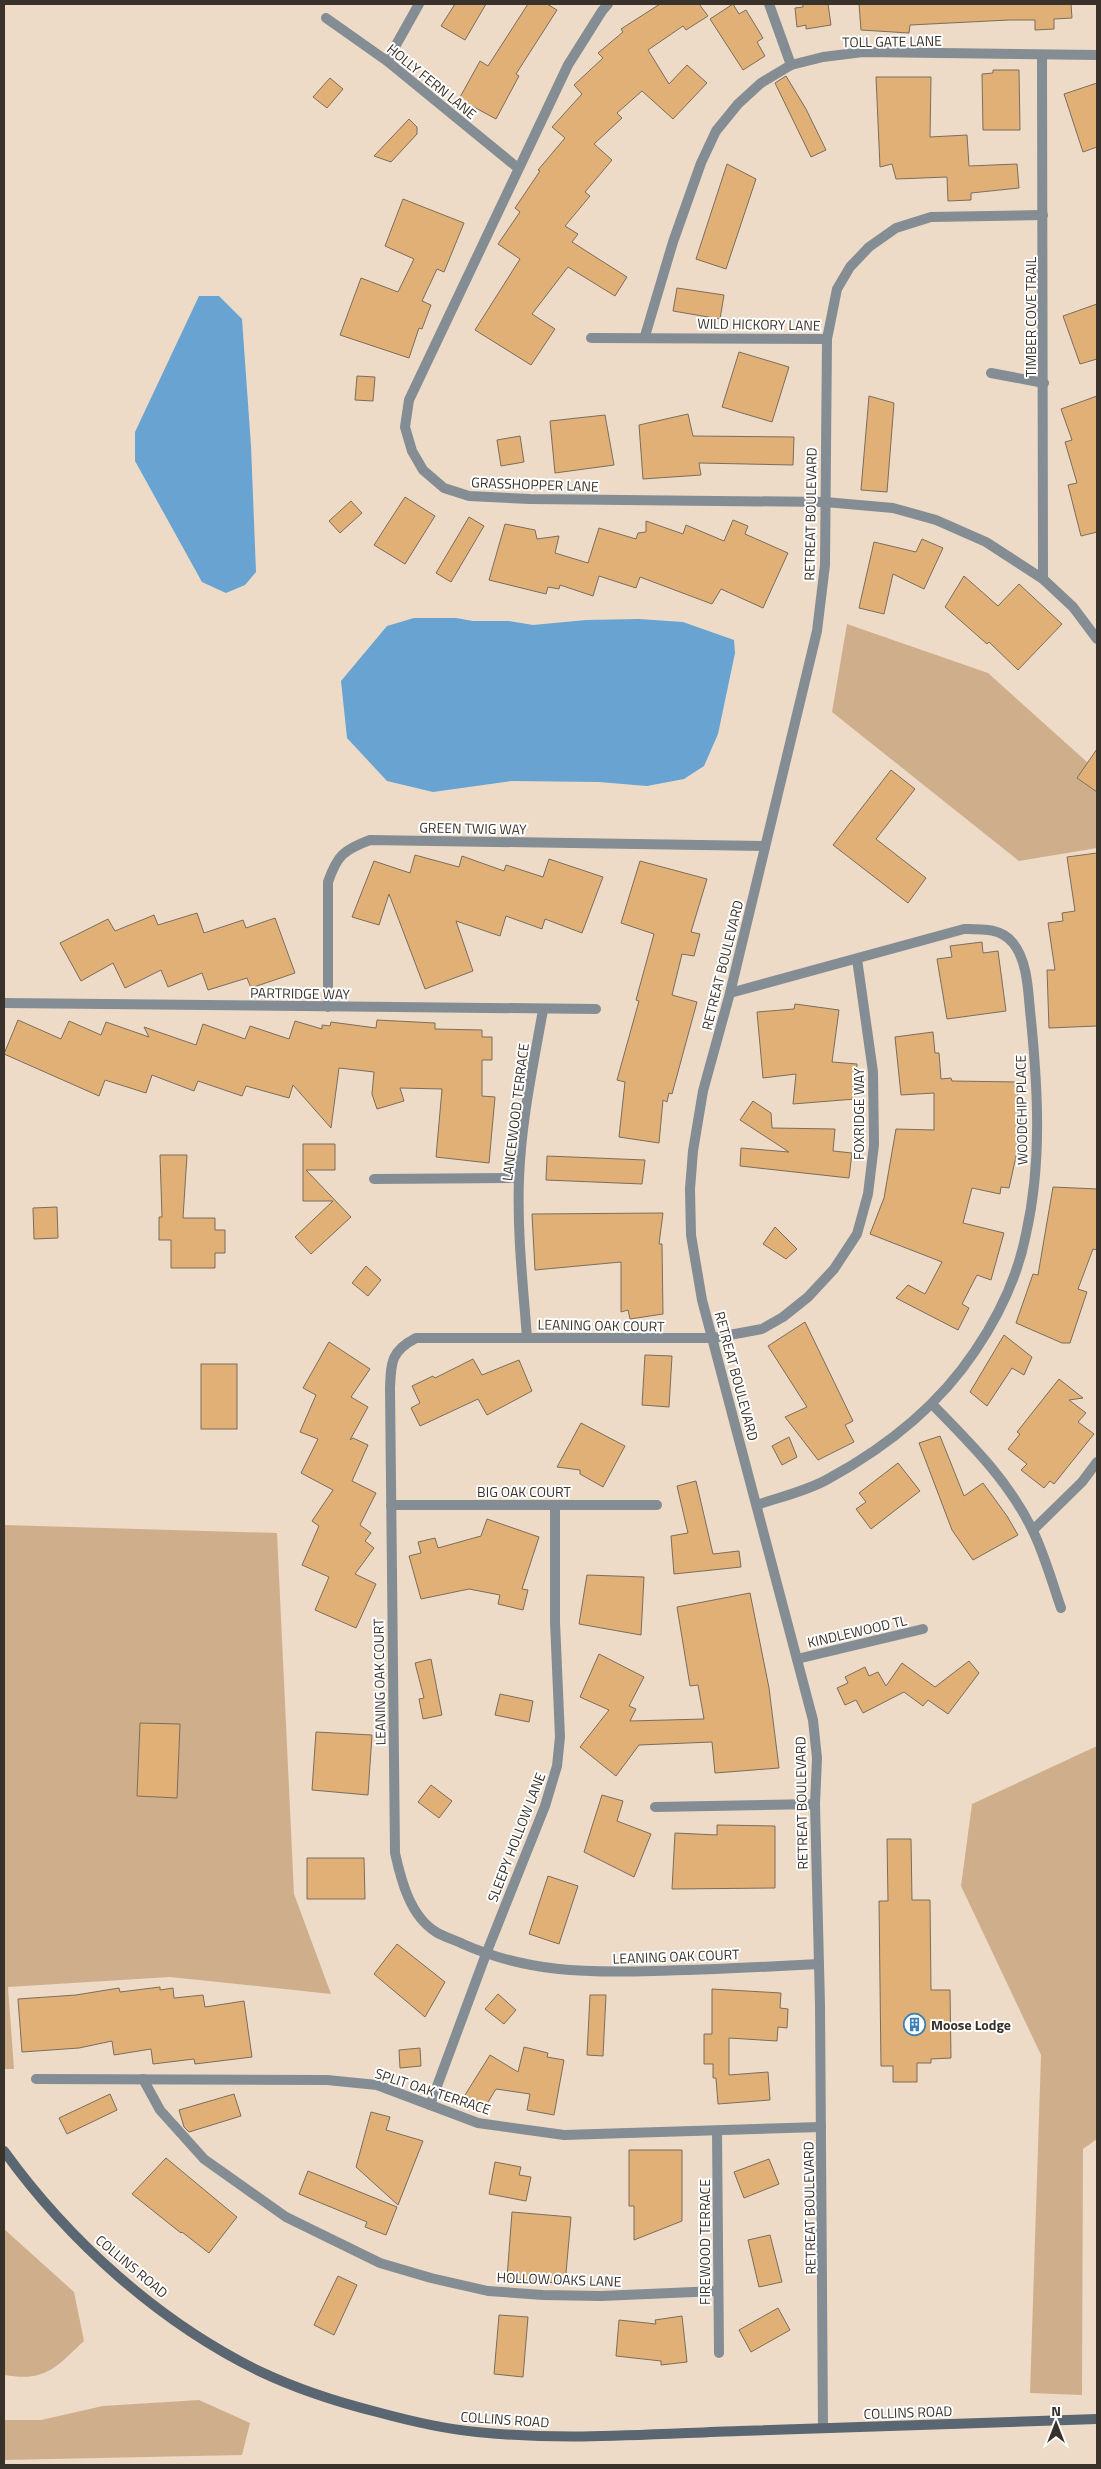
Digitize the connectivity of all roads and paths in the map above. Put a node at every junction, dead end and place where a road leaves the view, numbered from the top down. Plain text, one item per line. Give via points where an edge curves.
1 (418, 4) edge
2 (608, 4) edge
3 (769, 4) edge
4 (326, 18) dead end
5 (1042, 55) junction
6 (1097, 55) edge
7 (387, 61) junction
8 (791, 65) junction
9 (518, 168) junction
10 (1043, 214) junction
11 (645, 336) junction
12 (592, 338) dead end
13 (827, 339) junction
14 (991, 373) dead end
15 (1044, 384) junction
16 (825, 502) junction
17 (1043, 579) junction
18 (1097, 639) edge
19 (765, 846) junction
20 (857, 958) junction
21 (730, 993) junction
22 (4, 1003) edge
23 (328, 1007) junction
24 (596, 1009) dead end
25 (543, 1010) junction
26 (519, 1178) junction
27 (374, 1179) dead end
28 (527, 1338) junction
29 (713, 1338) junction
30 (932, 1404) junction
31 (1097, 1462) edge
32 (391, 1504) junction
33 (657, 1505) dead end
34 (757, 1505) junction
35 (555, 1506) junction
36 (1033, 1530) junction
37 (1061, 1608) dead end
38 (923, 1629) dead end
39 (797, 1659) junction
40 (815, 1804) junction
41 (655, 1807) dead end
42 (486, 1954) junction
43 (819, 1964) junction
44 (36, 2079) dead end
45 (143, 2079) junction
46 (430, 2105) junction
47 (821, 2127) junction
48 (717, 2131) junction
49 (4, 2151) edge
50 (717, 2290) junction
51 (719, 2353) dead end
52 (1097, 2419) edge
53 (823, 2428) junction

1 - 7 street
2 - 9 street, GRASSHOPPER LANE via 568,65
3 - 8 street
4 - 7 street, HOLLY FERN LANE
5 - 6 street, TOLL GATE LANE
5 - 8 street, TOLL GATE LANE via 864,52
5 - 10 street, TIMBER COVE TRAIL
7 - 9 street, HOLLY FERN LANE
8 - 11 street, TOLL GATE LANE via 761,82 716,131 673,242
9 - 16 street, GRASSHOPPER LANE via 409,400 405,427 412,451 424,470 444,488 469,496
10 - 13 street, WILD HICKORY LANE via 931,217 896,228 869,247 850,266 837,290
10 - 15 street, TIMBER COVE TRAIL
11 - 12 street, WILD HICKORY LANE
11 - 13 street, WILD HICKORY LANE
13 - 16 street, RETREAT BOULEVARD
14 - 15 street
15 - 17 street, TIMBER COVE TRAIL
16 - 17 street, GRASSHOPPER LANE via 893,508 936,520 986,542
16 - 19 street, RETREAT BOULEVARD via 825,565 817,631
17 - 18 street, GRASSHOPPER LANE via 1073,607
19 - 21 street, RETREAT BOULEVARD
19 - 23 street, GREEN TWIG WAY via 370,840 348,848 335,863 328,882
20 - 21 street, WOODCHIP PLACE
20 - 29 street, FOXRIDGE WAY via 874,1072 874,1145 868,1194 857,1234 834,1269 808,1297 783,1317 762,1329
20 - 30 street, WOODCHIP PLACE via 964,930 989,928 1012,942 1027,983 1036,1074 1038,1148 1026,1236 993,1322 974,1352
21 - 29 street, RETREAT BOULEVARD via 703,1090 690,1189 691,1236 702,1300
22 - 23 street, PARTRIDGE WAY
23 - 25 street, PARTRIDGE WAY
24 - 25 street, PARTRIDGE WAY
25 - 26 street, LANCEWOOD TERRACE via 527,1102
26 - 27 street
26 - 28 street, LANCEWOOD TERRACE
28 - 29 street, LEANING OAK COURT
28 - 32 street, LEANING OAK COURT via 416,1338 401,1346 391,1365
29 - 34 street, RETREAT BOULEVARD
30 - 34 street, WOODCHIP PLACE via 881,1445 827,1480
30 - 36 street via 988,1462
31 - 36 street via 1082,1482
32 - 35 street, BIG OAK COURT
32 - 42 street, LEANING OAK COURT via 395,1853 402,1884 417,1912 435,1932
33 - 35 street, BIG OAK COURT
34 - 39 street, RETREAT BOULEVARD
35 - 42 street, SLEEPY HOLLOW LANE via 555,1622 560,1737 557,1766 545,1806
36 - 37 street
38 - 39 street, KINDLEWOOD TL
39 - 40 street, RETREAT BOULEVARD via 813,1720 817,1758
40 - 41 street
40 - 43 street, RETREAT BOULEVARD
42 - 43 street, LEANING OAK COURT via 524,1964 584,1973
42 - 46 street, SLEEPY HOLLOW LANE
43 - 47 street, RETREAT BOULEVARD
44 - 45 street, SPLIT OAK TERRACE
45 - 46 street, SPLIT OAK TERRACE via 327,2080 377,2085
45 - 50 street, HOLLOW OAKS LANE via 160,2110 204,2159 286,2217 380,2262 431,2278 516,2293 601,2296
46 - 48 street, SPLIT OAK TERRACE via 478,2123 564,2135
47 - 48 street, SPLIT OAK TERRACE
47 - 53 street, RETREAT BOULEVARD
48 - 50 street, FIREWOOD TERRACE
49 - 53 street, COLLINS ROAD via 24,2179 76,2237 181,2325 261,2372 349,2405 419,2424 520,2436
50 - 51 street, FIREWOOD TERRACE
52 - 53 street, COLLINS ROAD

